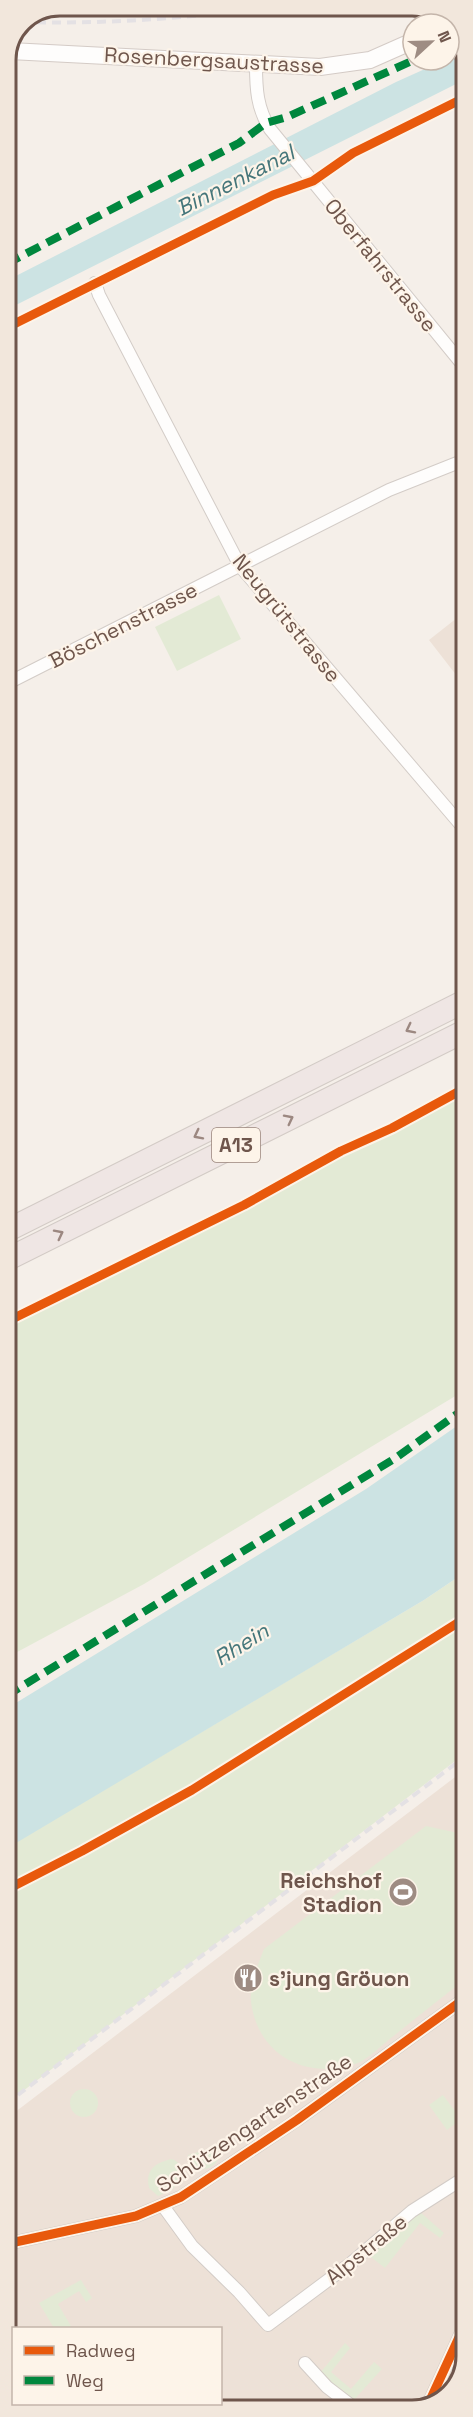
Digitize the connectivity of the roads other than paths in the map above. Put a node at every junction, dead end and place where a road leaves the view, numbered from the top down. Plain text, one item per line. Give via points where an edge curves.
1 (401, 47) edge
2 (17, 51) edge
3 (256, 65) junction
4 (95, 283) dead end
5 (456, 358) edge
6 (456, 463) edge
7 (240, 566) junction
8 (16, 679) edge
9 (456, 819) edge
10 (456, 1006) edge
11 (456, 1035) edge
12 (17, 1226) edge
13 (17, 1255) edge
14 (456, 2005) edge
15 (456, 2183) edge
16 (163, 2206) junction
17 (17, 2242) edge
18 (268, 2325) joint
19 (456, 2344) edge
20 (304, 2363) dead end
21 (432, 2396) edge
22 (344, 2400) edge

1 - 3 street, Rosenbergsaustrasse via 346,65
2 - 3 street, Rosenbergsaustrasse
3 - 5 street, Oberfahrstrasse via 259,108 270,129
4 - 7 street, Neugrütstrasse
6 - 7 street, Böschenstrasse via 389,490
7 - 8 street, Böschenstrasse
7 - 9 street, Neugrütstrasse
10 -> 12 highway, A13
13 -> 11 highway, A13
14 - 16 street, Schützengartenstraße via 276,2135
15 - 18 street, Alpstraße via 412,2211
16 - 17 street, Schützengartenstraße via 117,2221
16 - 18 street, Schützengartenstraße via 192,2246
19 - 21 street
20 - 22 street

